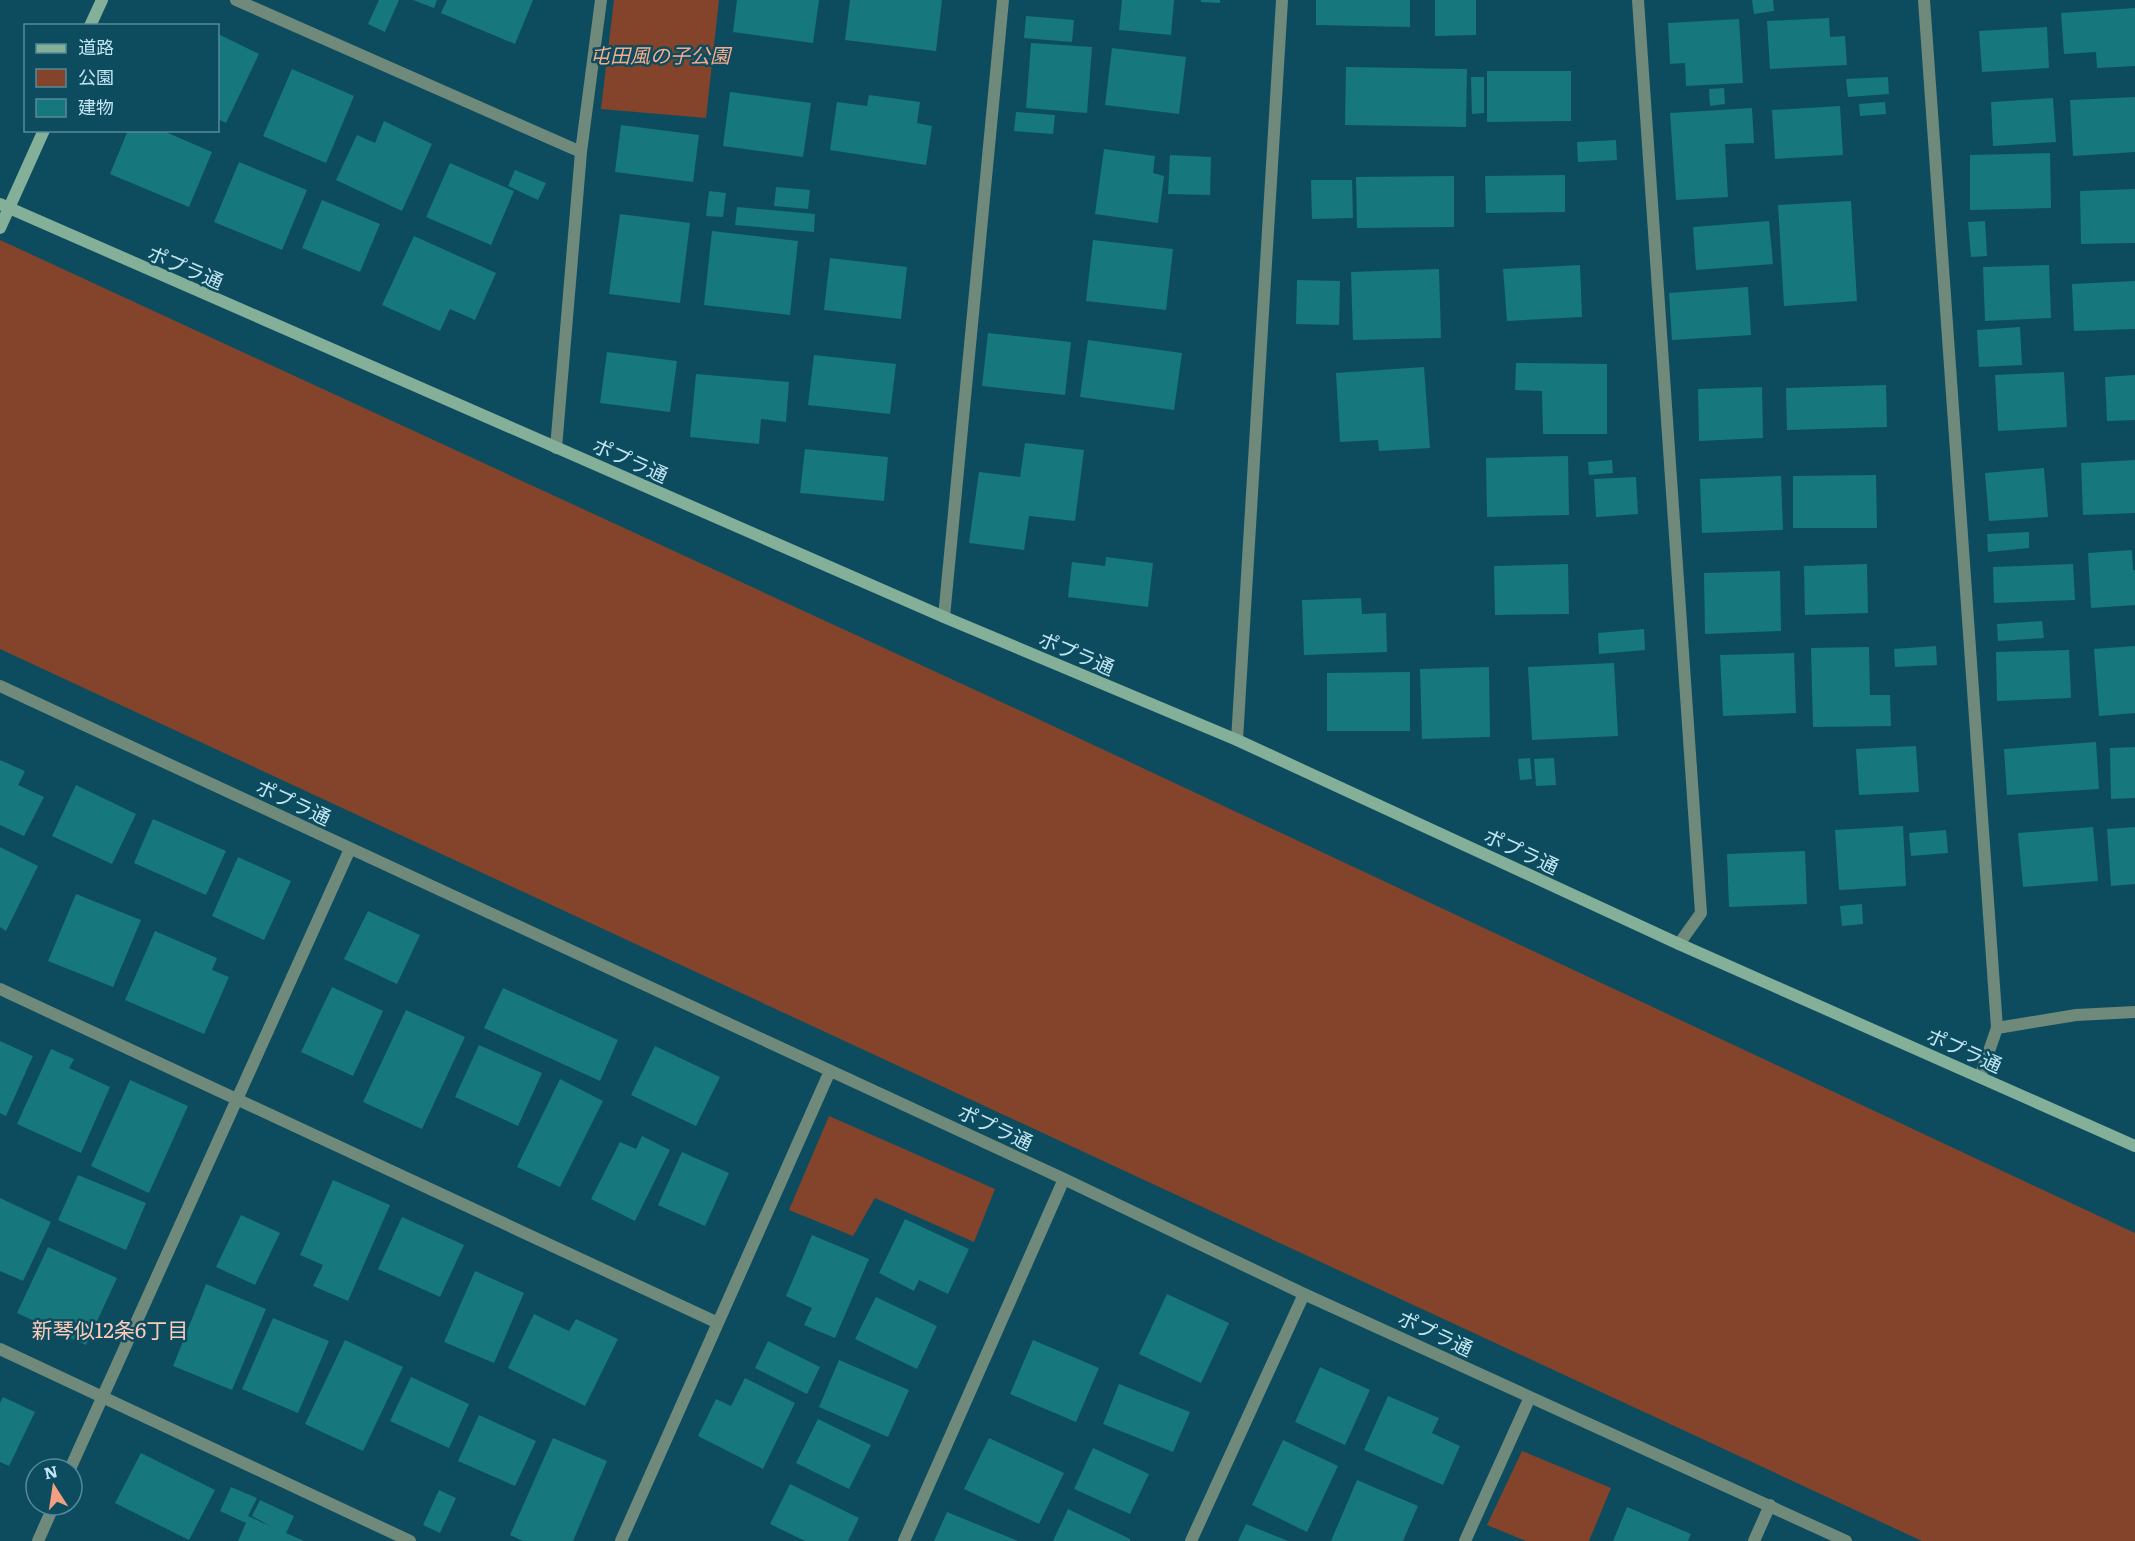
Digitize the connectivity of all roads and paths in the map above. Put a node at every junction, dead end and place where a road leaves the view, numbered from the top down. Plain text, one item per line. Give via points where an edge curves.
1 (102, 0) edge
2 (236, 0) edge
3 (601, 0) edge
4 (1003, 0) edge
5 (1282, 0) edge
6 (1638, 0) edge
7 (1924, 0) edge
8 (91, 24) edge
9 (43, 132) edge
10 (581, 152) junction
11 (4, 206) edge
12 (0, 228) edge
13 (556, 448) junction
14 (944, 617) junction
15 (0, 686) edge
16 (1237, 740) junction
17 (350, 849) junction
18 (1679, 944) junction
19 (0, 989) edge
20 (2135, 1012) edge
21 (1997, 1028) junction
22 (830, 1071) junction
23 (1980, 1077) junction
24 (236, 1100) junction
25 (2135, 1146) edge
26 (1064, 1179) junction
27 (1304, 1293) junction
28 (718, 1323) junction
29 (0, 1350) edge
30 (103, 1395) junction
31 (1530, 1397) junction
32 (75, 1457) edge
33 (1770, 1505) junction
34 (49, 1517) edge
35 (38, 1541) edge
36 (410, 1541) edge
37 (621, 1541) edge
38 (904, 1541) edge
39 (1191, 1541) edge
40 (1465, 1541) edge
41 (1754, 1541) edge
42 (1846, 1541) edge

1 - 8 street
2 - 10 street
3 - 10 street
4 - 14 street
5 - 16 street
6 - 18 street via 1701,913
7 - 21 street
9 - 11 street
10 - 13 street
11 - 12 street
11 - 13 street, ポプラ通
13 - 14 street, ポプラ通
14 - 16 street, ポプラ通
15 - 17 street, ポプラ通
16 - 18 street, ポプラ通
17 - 22 street, ポプラ通
17 - 24 street
18 - 23 street, ポプラ通
19 - 24 street
20 - 21 street via 2076,1015
21 - 23 street
22 - 26 street, ポプラ通
22 - 28 street
23 - 25 street, ポプラ通
24 - 28 street
24 - 30 street
26 - 27 street, ポプラ通
26 - 38 street
27 - 31 street, ポプラ通
27 - 39 street
28 - 37 street
29 - 30 street
30 - 32 street
30 - 36 street
31 - 33 street, ポプラ通
31 - 40 street
33 - 41 street
33 - 42 street, ポプラ通
34 - 35 street

